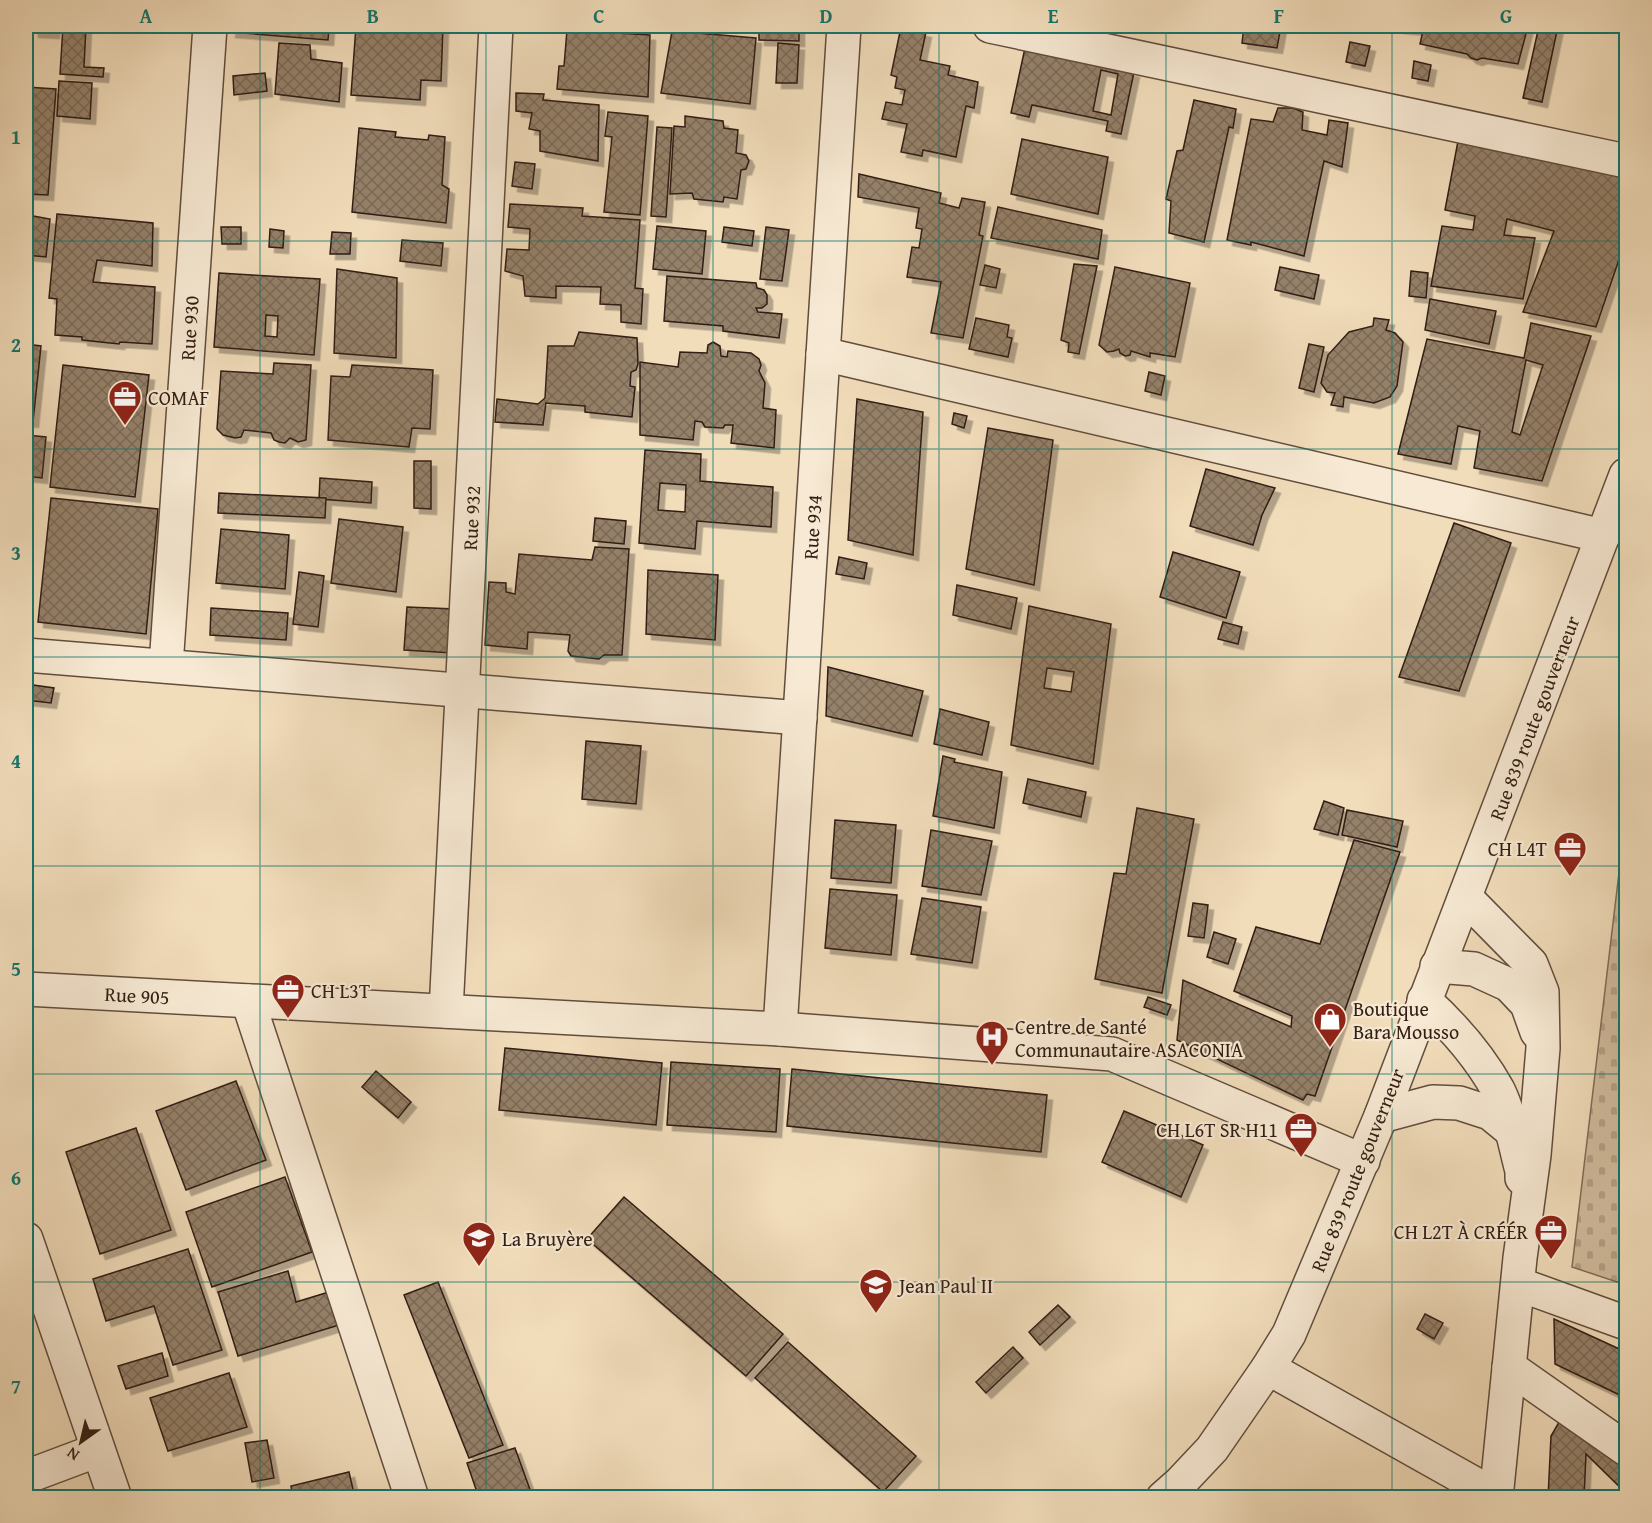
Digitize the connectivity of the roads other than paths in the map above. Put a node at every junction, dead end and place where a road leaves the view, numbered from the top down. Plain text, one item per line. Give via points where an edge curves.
1 (210, 26) edge
2 (496, 26) edge
3 (844, 26) edge
4 (990, 26) edge
5 (1626, 161) edge
6 (823, 354) junction
7 (1626, 475) edge
8 (1603, 536) junction
9 (26, 655) edge
10 (166, 666) junction
11 (463, 691) junction
12 (800, 718) junction
13 (1466, 897) junction
14 (1437, 966) junction
15 (26, 989) edge
16 (1424, 1000) junction
17 (248, 1001) junction
18 (446, 1011) junction
19 (780, 1029) junction
20 (1543, 1048) junction
21 (1381, 1116) junction
22 (1512, 1131) junction
23 (1363, 1161) junction
24 (26, 1239) edge
25 (1519, 1271) junction
26 (1626, 1323) edge
27 (1509, 1367) junction
28 (1268, 1368) junction
29 (1626, 1449) edge
30 (98, 1450) junction
31 (26, 1477) edge
32 (115, 1497) edge
33 (412, 1497) edge
34 (1163, 1497) edge
35 (1496, 1497) edge

1 - 10 street, Rue 930
2 - 11 street, Rue 932
3 - 6 street, Rue 934
4 - 5 street
6 - 8 street
6 - 12 street, Rue 934
7 - 8 street, Rue 839 route gouverneur
8 - 13 street, Rue 839 route gouverneur
9 - 10 street
10 - 11 street
11 - 12 street
11 - 18 street, Rue 932
12 - 19 street, Rue 934
13 - 14 street, Rue 839 route gouverneur
13 - 20 street via 1531,964 1542,992
14 - 16 street, Rue 839 route gouverneur
14 - 20 street via 1474,969 1509,985 1527,1004
15 - 17 street, Rue 905
16 - 21 street, Rue 839 route gouverneur
16 - 22 street via 1467,1043 1498,1092
17 - 18 street, Rue 905
17 - 33 street
18 - 19 street, Rue 905
19 - 23 street, Rue 905 via 1112,1054
20 - 25 street
21 - 22 street via 1433,1102 1459,1103 1490,1113
21 - 23 street, Rue 839 route gouverneur
22 - 25 street via 1522,1171
23 - 28 street, Rue 839 route gouverneur via 1289,1334
24 - 30 street
25 - 26 street
25 - 27 street
27 - 29 street
27 - 35 street
28 - 34 street, Rue 839 route gouverneur via 1212,1449
28 - 35 street
30 - 31 street
30 - 32 street

